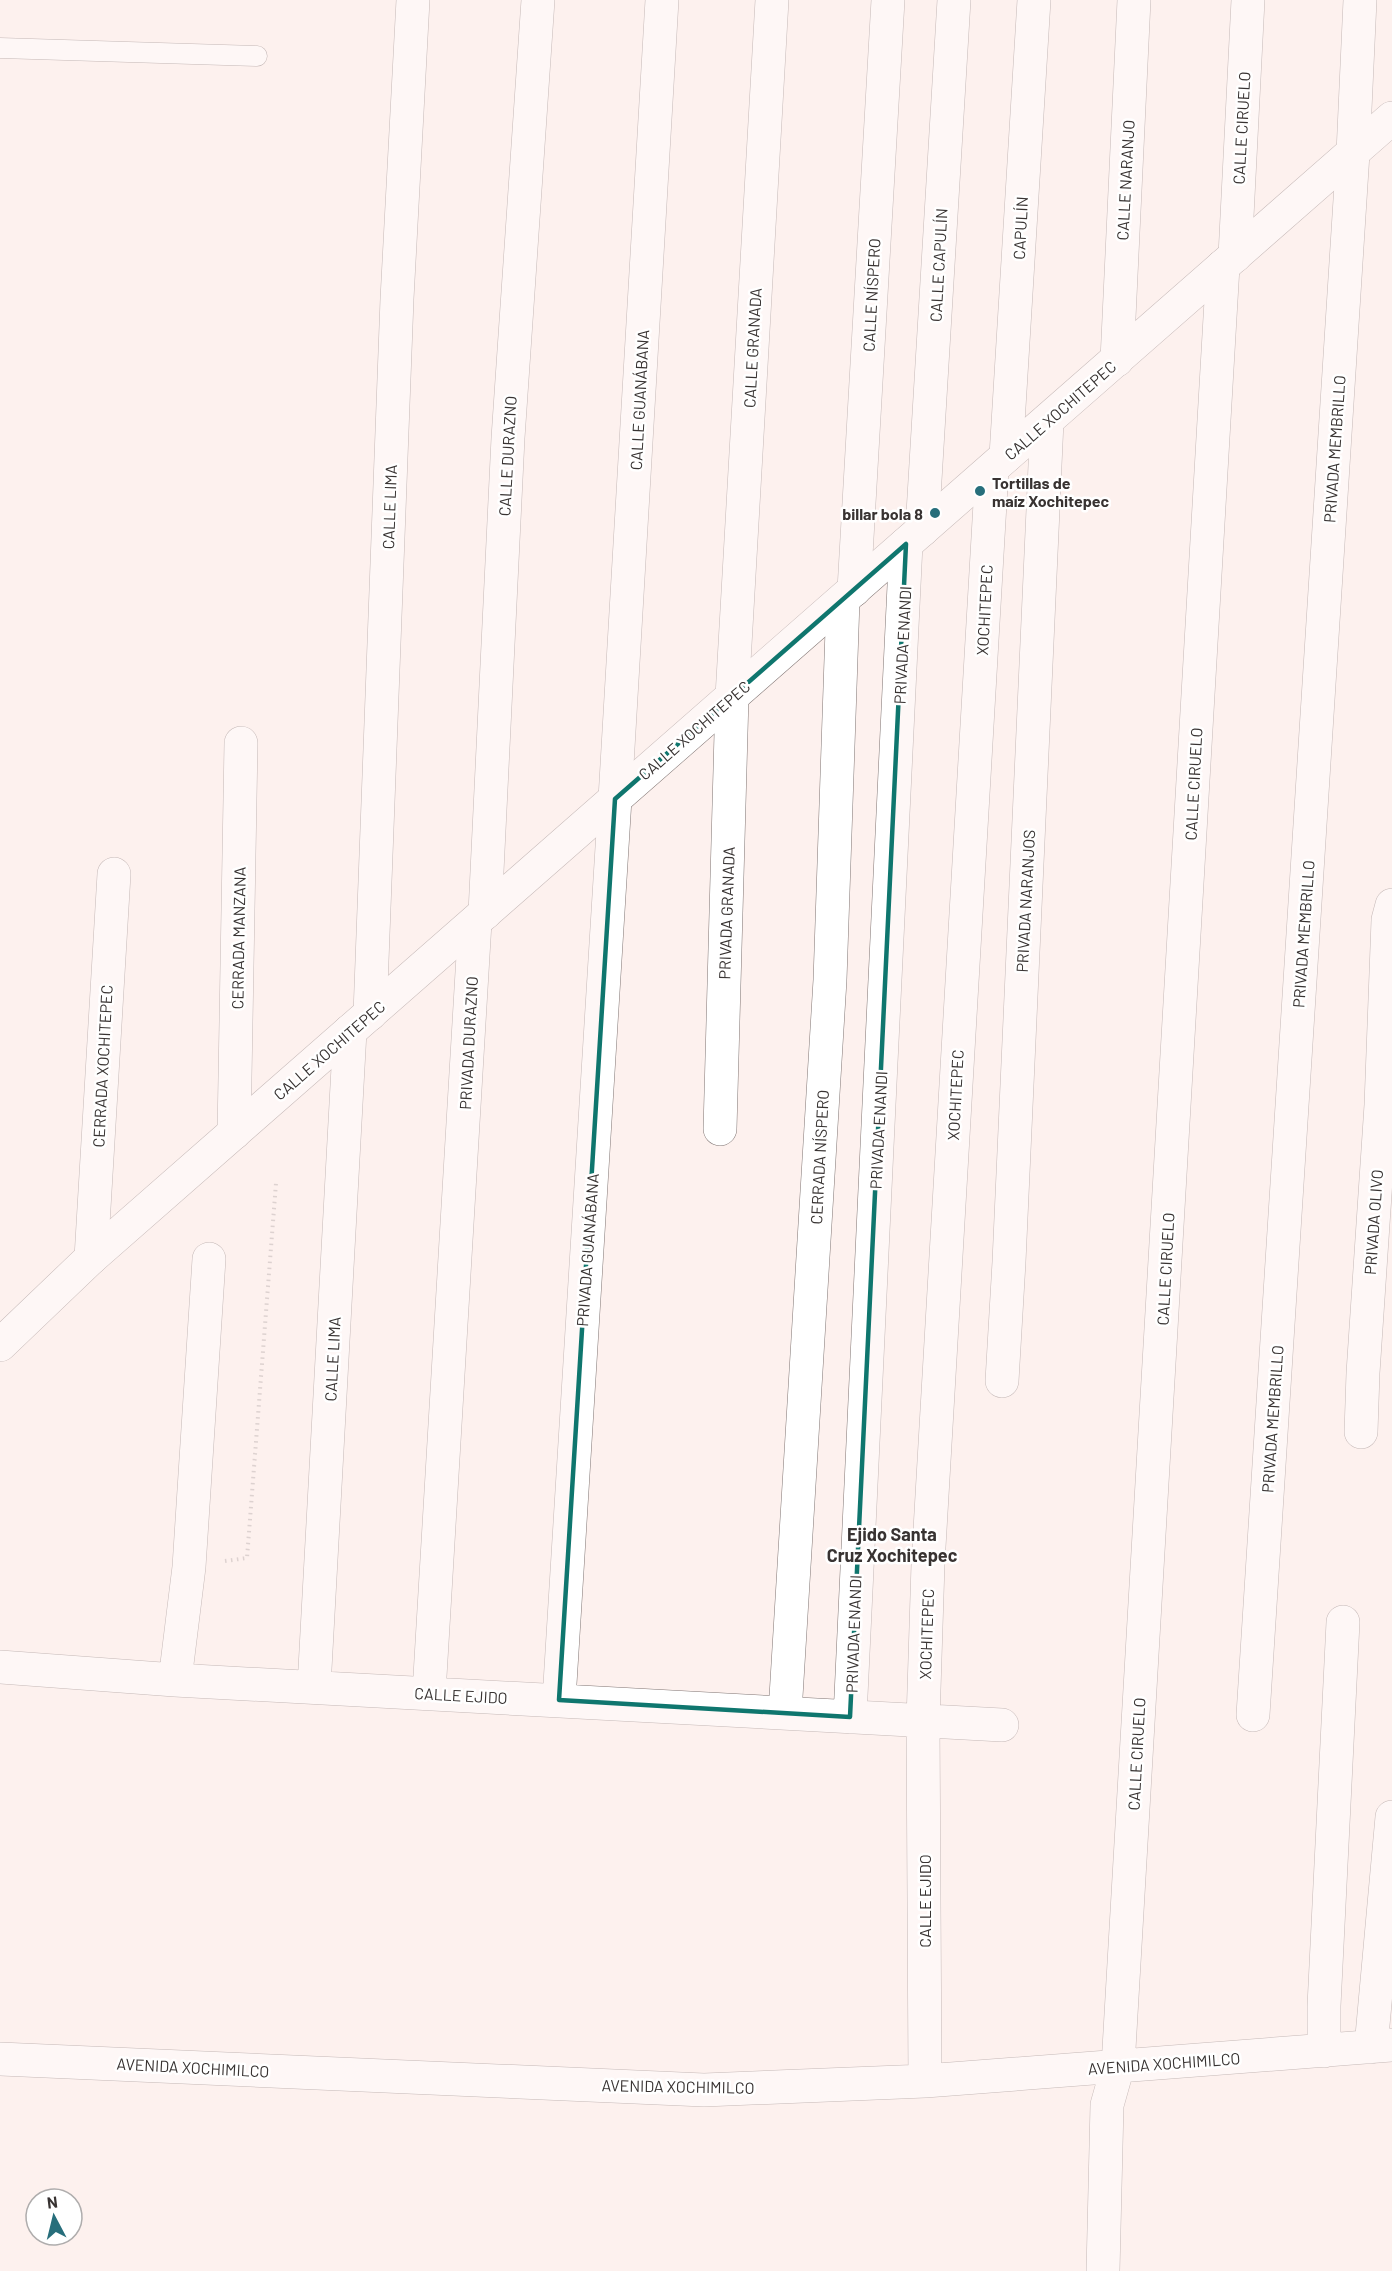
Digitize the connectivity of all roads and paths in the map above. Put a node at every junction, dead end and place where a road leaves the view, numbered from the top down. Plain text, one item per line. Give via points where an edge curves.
1 (413, 0) edge
2 (538, 0) edge
3 (662, 0) edge
4 (772, 0) edge
5 (888, 0) edge
6 (954, 0) edge
7 (1034, 0) edge
8 (1134, 0) edge
9 (1248, 0) edge
10 (1360, 0) edge
11 (0, 48) edge
12 (257, 56) dead end
13 (1392, 118) edge
14 (1353, 153) junction
15 (1229, 261) junction
16 (1117, 360) junction
17 (1047, 421) junction
18 (999, 463) junction
19 (914, 537) junction
20 (849, 595) junction
21 (732, 697) junction
22 (242, 742) dead end
23 (615, 799) junction
24 (114, 874) dead end
25 (1392, 905) edge
26 (480, 918) junction
27 (360, 1023) junction
28 (720, 1129) dead end
29 (234, 1133) junction
30 (276, 1183) dead end
31 (91, 1258) junction
32 (209, 1260) dead end
33 (0, 1344) edge
34 (1002, 1381) dead end
35 (1361, 1432) dead end
36 (189, 1568) junction
37 (1343, 1622) dead end
38 (0, 1667) edge
39 (175, 1680) junction
40 (314, 1687) junction
41 (429, 1693) junction
42 (559, 1700) junction
43 (785, 1713) junction
44 (1253, 1715) dead end
45 (850, 1717) junction
46 (923, 1721) junction
47 (1002, 1725) dead end
48 (1392, 1817) edge
49 (1381, 2046) edge
50 (1324, 2051) junction
51 (0, 2059) edge
52 (1118, 2066) junction
53 (925, 2081) junction
54 (1103, 2271) edge

1 - 27 street, CALLE LIMA
2 - 26 street, CALLE DURAZNO via 507,438
3 - 23 street, CALLE GUANÁBANA
4 - 21 street, CALLE GRANADA
5 - 20 street, CALLE NÍSPERO
6 - 19 street, CALLE CAPULÍN
7 - 18 street, CAPULÍN
8 - 16 street, CALLE NARANJO
9 - 15 street, CALLE CIRUELO
10 - 14 street, PRIVADA MEMBRILLO
11 - 12 lane
13 - 14 street, CALLE XOCHITEPEC
14 - 15 street, CALLE XOCHITEPEC
14 - 44 street, PRIVADA MEMBRILLO
15 - 16 street, CALLE XOCHITEPEC
15 - 52 street, CALLE CIRUELO
16 - 17 street, CALLE XOCHITEPEC
17 - 18 street, CALLE XOCHITEPEC
17 - 34 street, PRIVADA NARANJOS
18 - 19 street, CALLE XOCHITEPEC
18 - 46 street, XOCHITEPEC via 933,1467
19 - 20 street, CALLE XOCHITEPEC
19 - 45 street, PRIVADA ENANDI via 859,1495
20 - 21 street, CALLE XOCHITEPEC
20 - 43 street, CERRADA NÍSPERO via 830,980
21 - 23 street, CALLE XOCHITEPEC
21 - 28 street, PRIVADA GRANADA
22 - 29 street, CERRADA MANZANA
23 - 26 street, CALLE XOCHITEPEC
23 - 42 street, PRIVADA GUANÁBANA
24 - 31 street, CERRADA XOCHITEPEC
25 - 35 street, PRIVADA OLIVO via 1388,920
26 - 27 street, CALLE XOCHITEPEC
26 - 41 street, PRIVADA DURAZNO
27 - 29 street, CALLE XOCHITEPEC
27 - 40 street, CALLE LIMA
29 - 31 street, CALLE XOCHITEPEC
30 - 36 path via 247,1558
31 - 33 street, CALLE XOCHITEPEC
32 - 36 street
36 - 39 street
37 - 50 street
38 - 39 street, CALLE EJIDO
39 - 40 street, CALLE EJIDO
40 - 41 street, CALLE EJIDO
41 - 42 street, CALLE EJIDO
42 - 43 street, CALLE EJIDO
43 - 45 street, CALLE EJIDO
45 - 46 street, CALLE EJIDO
46 - 47 street, CALLE EJIDO
46 - 53 street, CALLE EJIDO
48 - 49 street
49 - 50 street, AVENIDA XOCHIMILCO
50 - 52 street, AVENIDA XOCHIMILCO
51 - 53 street, AVENIDA XOCHIMILCO via 704,2090
52 - 53 street, AVENIDA XOCHIMILCO
52 - 54 street, CALLE CIRUELO via 1107,2105

